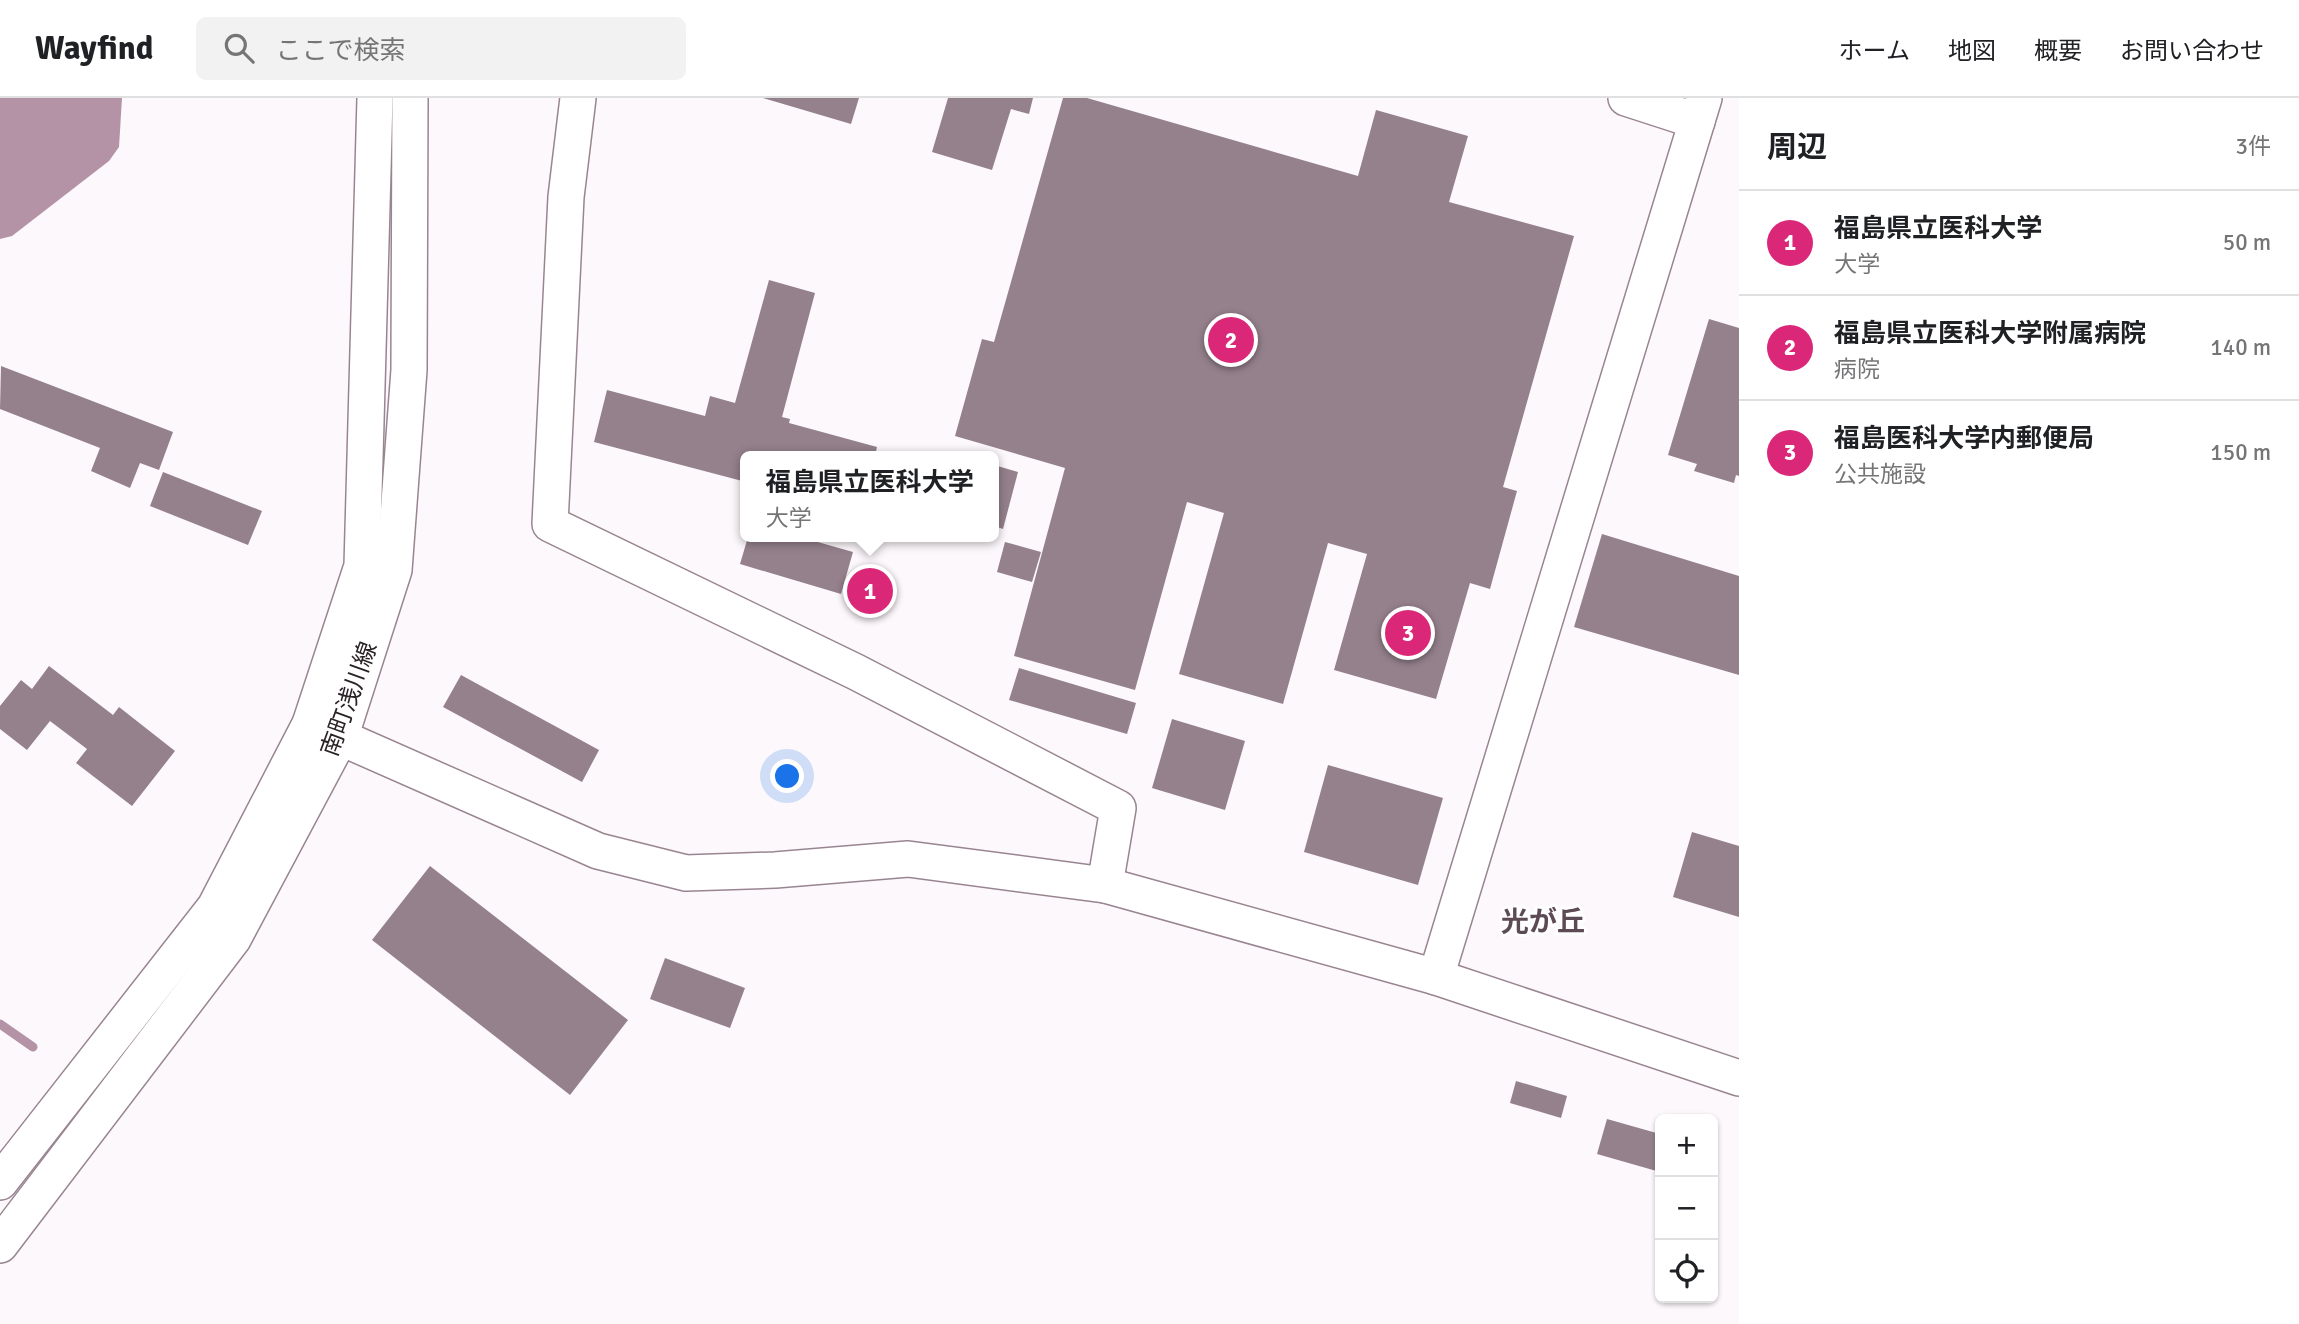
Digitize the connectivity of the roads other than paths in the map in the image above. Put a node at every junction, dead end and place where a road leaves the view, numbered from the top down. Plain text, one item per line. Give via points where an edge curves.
1 (375, 98) edge
2 (410, 98) edge
3 (578, 98) edge
4 (1626, 98) edge
5 (1700, 110) edge
6 (325, 731) junction
7 (1105, 886) junction
8 (1436, 977) junction
9 (1739, 1078) edge
10 (0, 1182) edge
11 (0, 1245) edge

1 - 6 street, 南町浅川線 via 362,566
2 - 6 street, 南町浅川線 via 410,370 394,570
3 - 7 street via 566,197 550,524 856,672 1118,808
4 - 5 street
5 - 8 street
6 - 7 street via 598,850 686,873 908,859
6 - 10 street, 南町浅川線 via 215,907
6 - 11 street, 南町浅川線 via 233,939
7 - 8 street
8 - 9 street

